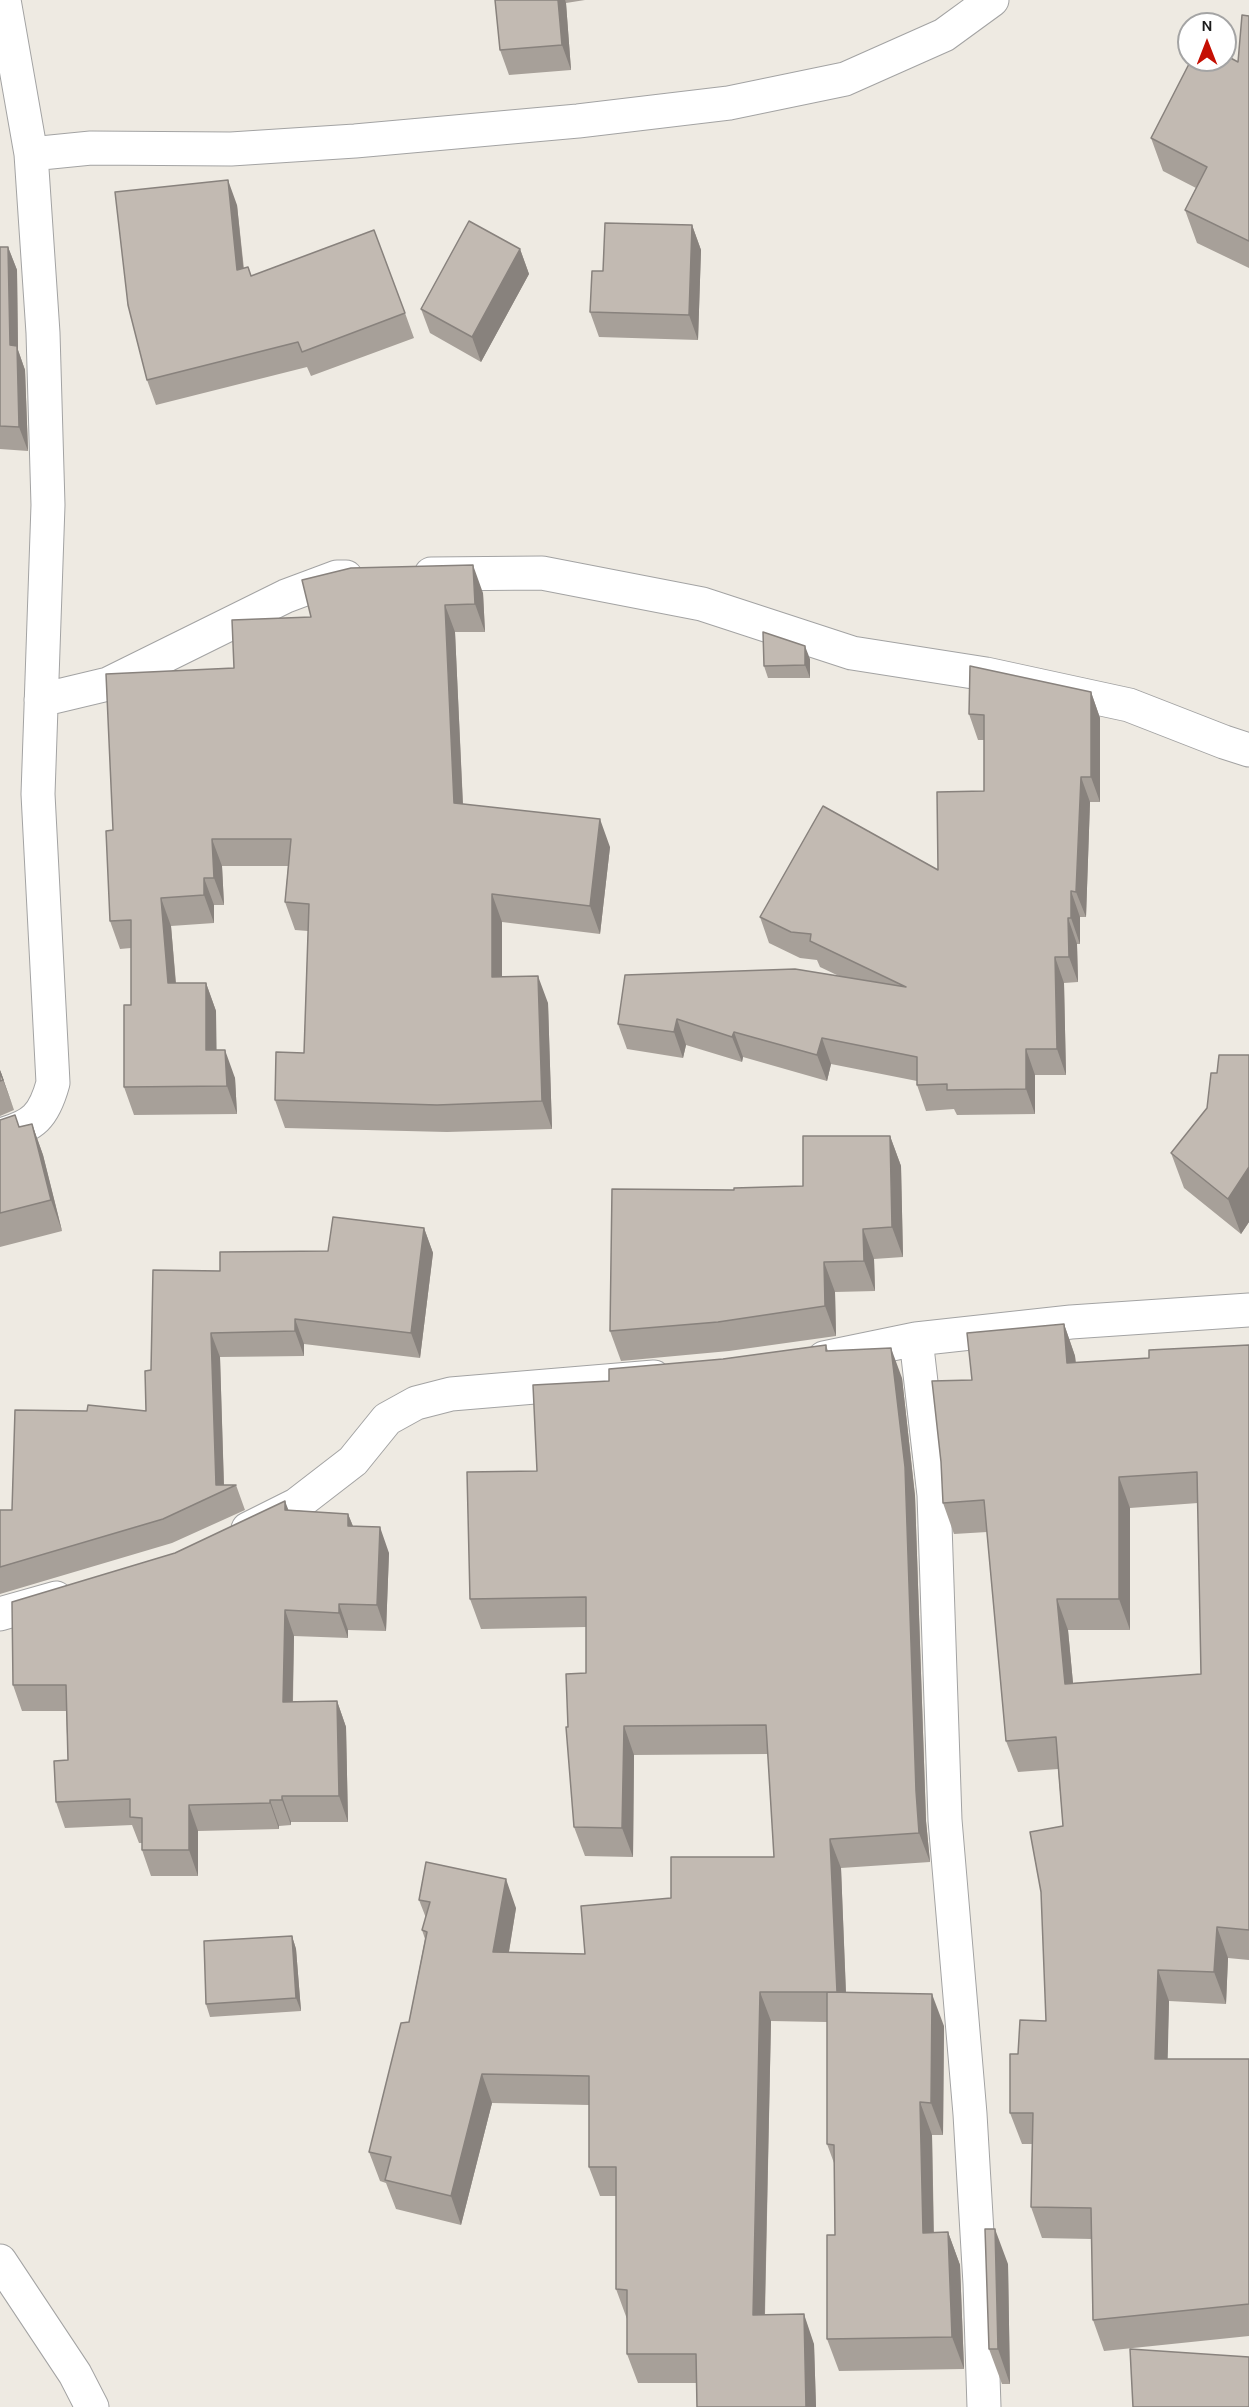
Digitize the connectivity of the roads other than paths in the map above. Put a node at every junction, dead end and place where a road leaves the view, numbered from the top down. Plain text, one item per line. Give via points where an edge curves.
1 (4, 0) edge
2 (992, 0) edge
3 (31, 154) junction
4 (41, 700) junction
5 (1249, 750) edge
6 (0, 1135) edge
7 (1249, 1310) edge
8 (916, 1339) junction
9 (800, 1361) edge
10 (684, 1374) edge
11 (218, 1544) edge
12 (82, 1590) edge
13 (0, 1614) edge
14 (0, 2261) edge
15 (92, 2407) edge
16 (984, 2407) edge

1 - 3 street
2 - 3 street via 944,35 845,79 729,104 355,141 231,149 90,148
3 - 4 street via 43,333 48,505
4 - 5 street via 108,684 286,596 337,577 542,573 702,604 852,653 986,674 1129,705
4 - 6 street via 38,794 53,1083 38,1118
7 - 8 street via 1071,1322
8 - 9 street
8 - 16 street via 934,1495 945,1820 970,2114
10 - 11 street via 451,1395 416,1403 387,1419 353,1461 296,1505
12 - 13 street
14 - 15 street via 75,2374

